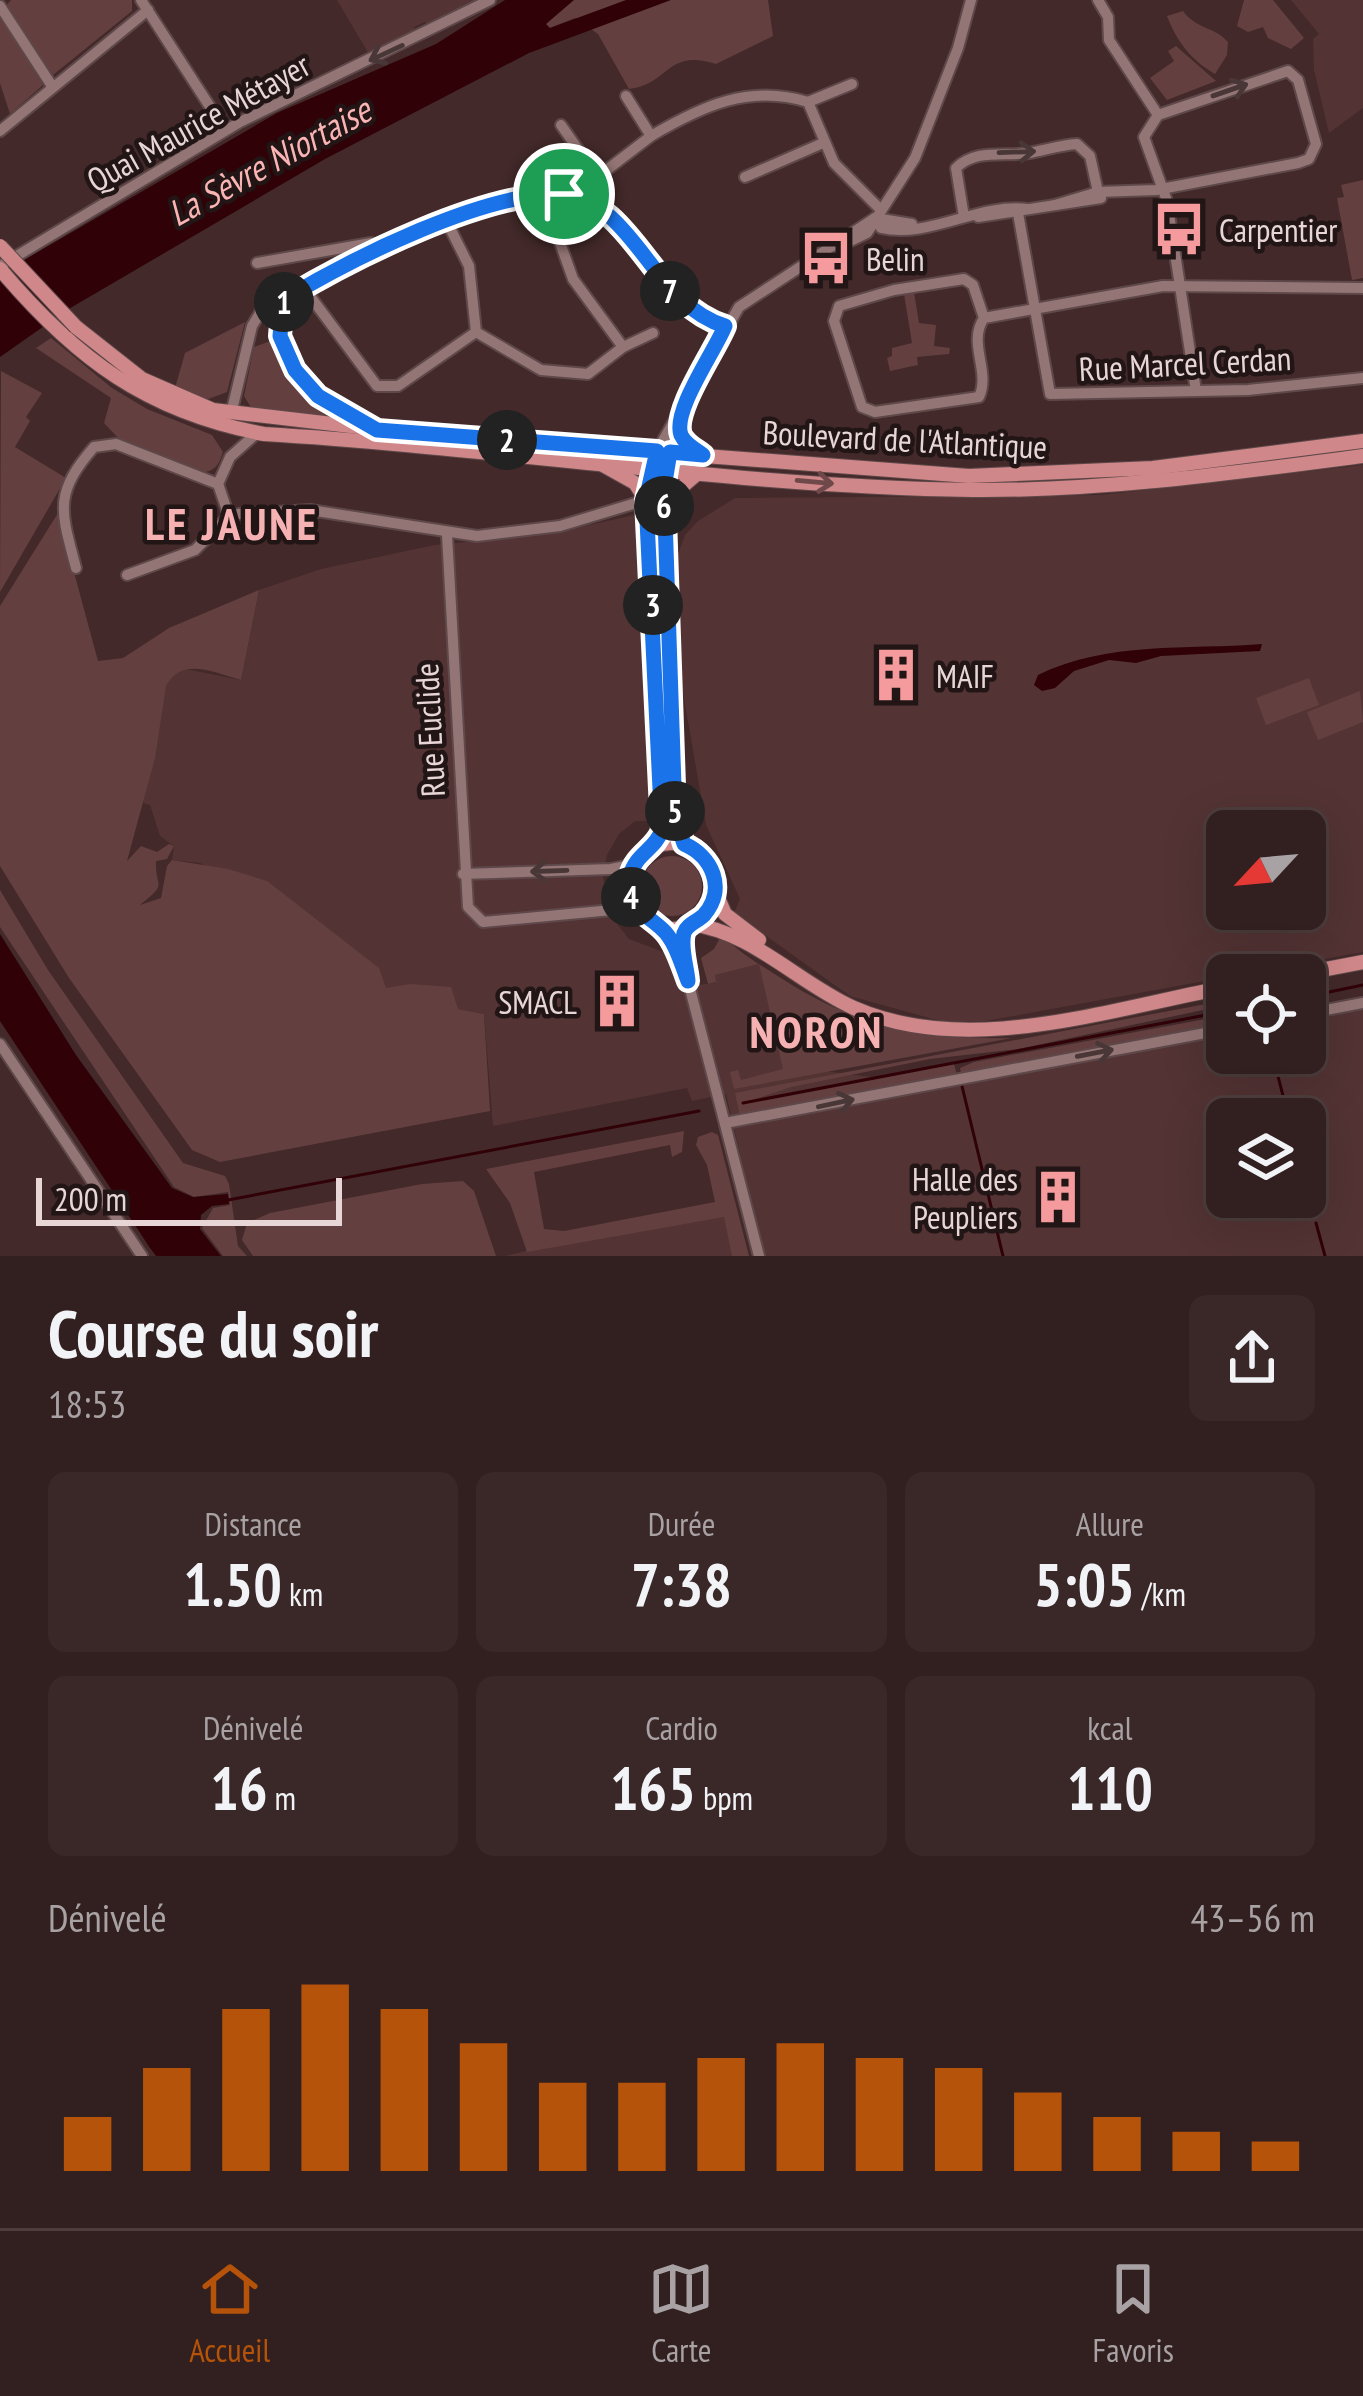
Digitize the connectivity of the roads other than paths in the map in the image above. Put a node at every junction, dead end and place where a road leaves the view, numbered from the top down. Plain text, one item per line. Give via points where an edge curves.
1 (490, 0) edge
2 (971, 0) edge
3 (1098, 0) edge
4 (145, 5) edge
5 (0, 7) edge
6 (852, 84) dead end
7 (52, 86) junction
8 (626, 96) dead end
9 (808, 102) junction
10 (1158, 115) junction
11 (561, 125) dead end
12 (225, 130) junction
13 (0, 131) edge
14 (651, 136) junction
15 (823, 142) junction
16 (596, 175) junction
17 (745, 177) dead end
18 (1162, 188) junction
19 (1117, 191) junction
20 (1098, 192) junction
21 (543, 195) junction
22 (574, 195) junction
23 (1055, 205) junction
24 (1023, 211) junction
25 (877, 213) junction
26 (966, 216) junction
27 (447, 222) junction
28 (380, 246) junction
29 (0, 247) edge
30 (257, 263) dead end
31 (0, 267) edge
32 (1180, 286) junction
33 (304, 287) junction
34 (1363, 288) edge
35 (283, 300) junction
36 (1034, 308) junction
37 (984, 318) junction
38 (725, 326) junction
39 (71, 332) junction
40 (476, 332) junction
41 (653, 333) dead end
42 (623, 347) junction
43 (1363, 378) edge
44 (1196, 392) junction
45 (686, 398) junction
46 (231, 415) junction
47 (679, 427) junction
48 (377, 430) junction
49 (257, 433) junction
50 (1363, 440) edge
51 (663, 451) junction
52 (703, 455) junction
53 (1363, 457) edge
54 (600, 464) junction
55 (660, 469) junction
56 (698, 473) junction
57 (218, 484) junction
58 (646, 500) junction
59 (229, 516) junction
60 (447, 535) junction
61 (664, 545) junction
62 (76, 568) dead end
63 (127, 574) dead end
64 (468, 631) dead end
65 (452, 633) junction
66 (473, 754) dead end
67 (458, 756) junction
68 (684, 844) junction
69 (656, 845) junction
70 (635, 864) junction
71 (464, 874) junction
72 (715, 890) junction
73 (638, 912) junction
74 (688, 926) junction
75 (662, 928) junction
76 (1363, 962) edge
77 (1326, 969) edge
78 (688, 981) junction
79 (819, 988) junction
80 (1206, 991) edge
81 (1363, 1003) edge
82 (1326, 1010) edge
83 (1206, 1033) edge
84 (0, 1044) edge
85 (725, 1123) junction
86 (142, 1256) edge
87 (759, 1256) edge

1 -> 12 street, Quai Maurice Métayer
2 - 25 street via 915,158
3 - 10 street via 1109,40
4 - 7 street
4 - 12 street
5 - 7 street
6 - 9 street
7 - 13 street
8 - 14 street
9 - 14 street via 735,96
9 - 15 street
10 - 18 street via 1144,137
10 -> 18 street via 1291,72 1316,133 1309,159
11 - 16 street
12 - 31 street, Quai Maurice Métayer
14 - 16 street
15 - 17 street
15 - 25 street
16 - 22 street
18 - 19 street
18 - 32 street
19 - 20 street
19 - 23 street
20 - 23 street
26 -> 20 street via 956,168 999,152 1077,143 1090,156
21 - 22 street
21 - 27 street
21 - 42 street via 573,279
22 - 38 street via 626,232 680,302
23 - 24 street
24 - 26 street
24 - 36 street, Rue Marcel Cerdan
25 - 26 street via 887,230
25 - 38 street via 759,289
27 - 28 street
27 - 40 street via 470,271
28 - 30 street
28 - 33 street
29 - 39 main road, Boulevard de l'Atlantique, bridge
31 - 39 main road, Boulevard de l'Atlantique
32 - 34 street
32 - 36 street
32 - 44 street
33 - 35 street
33 - 40 street via 376,386 398,386
35 - 46 street via 255,318
35 - 48 street via 280,336 295,370 318,396
36 - 37 street
36 - 44 street, Rue Marcel Cerdan via 1050,394
37 - 37 street via 976,334 979,397 875,412 862,407 834,320 838,306 964,279
38 - 45 street
39 - 46 main road, Boulevard de l'Atlantique via 142,379
39 - 49 main road, Boulevard de l'Atlantique via 118,380 163,406
40 - 42 street via 541,370 578,375
41 - 42 street
43 - 44 street, Rue Marcel Cerdan
45 - 47 street
45 - 51 street
46 - 48 main road, Boulevard de l'Atlantique
47 - 51 street
47 - 52 street
48 - 51 main road, Boulevard de l'Atlantique
49 - 54 main road, Boulevard de l'Atlantique
49 - 57 street via 230,457
50 - 52 main road, Boulevard de l'Atlantique via 1009,476
51 - 52 main road, Boulevard de l'Atlantique
51 - 55 main road
56 -> 53 main road, Boulevard de l'Atlantique via 1012,490
54 - 55 main road, Boulevard de l'Atlantique
54 - 58 main road via 635,483
55 - 56 main road, Boulevard de l'Atlantique
55 - 58 main road
55 - 61 main road
56 - 61 main road via 676,493
57 - 59 street
57 - 62 street via 116,444 94,447 60,503
58 - 60 street via 560,526
58 - 69 main road via 663,801
59 - 60 street via 310,510
59 - 63 street via 194,550
60 - 65 street, Rue Euclide
61 - 68 main road via 675,816
64 - 65 street
65 - 67 street, Rue Euclide via 448,682
66 - 67 street
67 - 71 street, Rue Euclide
68 - 69 main road
68 - 72 main road via 707,861
69 - 70 main road
70 -> 71 street
70 - 73 main road via 629,888
71 - 73 street, Rue Euclide via 477,919
72 - 74 main road
72 - 79 main road via 730,919
73 - 75 main road
74 - 75 main road
74 - 78 street
74 - 79 main road via 728,931
75 - 78 street
76 - 77 main road
78 - 85 street
79 - 80 main road via 875,1016 976,1031
81 - 82 street
85 -> 83 street
84 - 86 street
85 - 87 street

